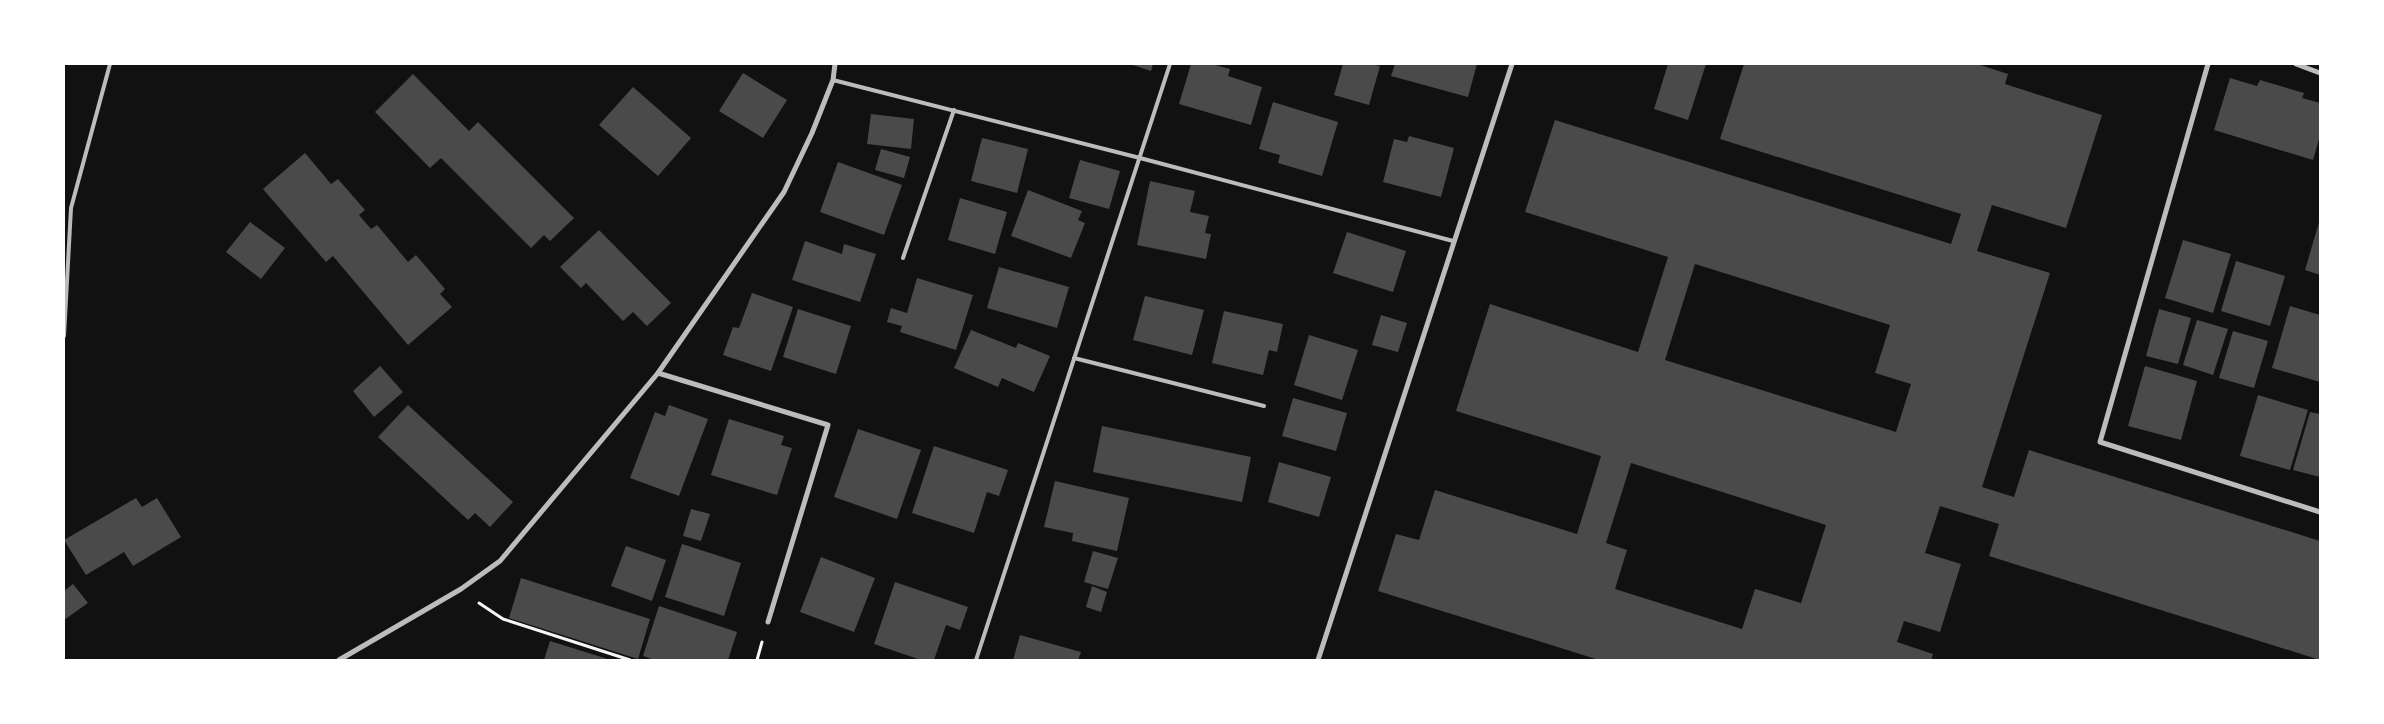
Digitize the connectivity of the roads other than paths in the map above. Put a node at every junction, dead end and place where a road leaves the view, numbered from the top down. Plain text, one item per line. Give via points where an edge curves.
1 (110, 64) edge
2 (835, 64) edge
3 (1170, 64) edge
4 (1512, 64) edge
5 (2208, 64) edge
6 (2296, 64) edge
7 (2320, 72) edge
8 (833, 80) junction
9 (954, 110) junction
10 (1140, 158) junction
11 (1454, 241) junction
12 (903, 258) dead end
13 (64, 336) edge
14 (1074, 358) junction
15 (658, 373) junction
16 (1264, 406) dead end
17 (2320, 512) edge
18 (768, 622) dead end
19 (339, 660) edge
20 (976, 660) edge
21 (1318, 660) edge

1 - 13 lane via 71,208
2 - 8 street
3 - 10 lane
4 - 11 street
5 - 17 street via 2100,442
6 - 7 street
8 - 9 lane
8 - 15 street via 784,192
9 - 10 lane
9 - 12 lane
10 - 11 lane
10 - 14 lane
11 - 21 street
14 - 16 lane
14 - 20 lane
15 - 18 street via 828,424
15 - 19 street via 500,561 461,589

